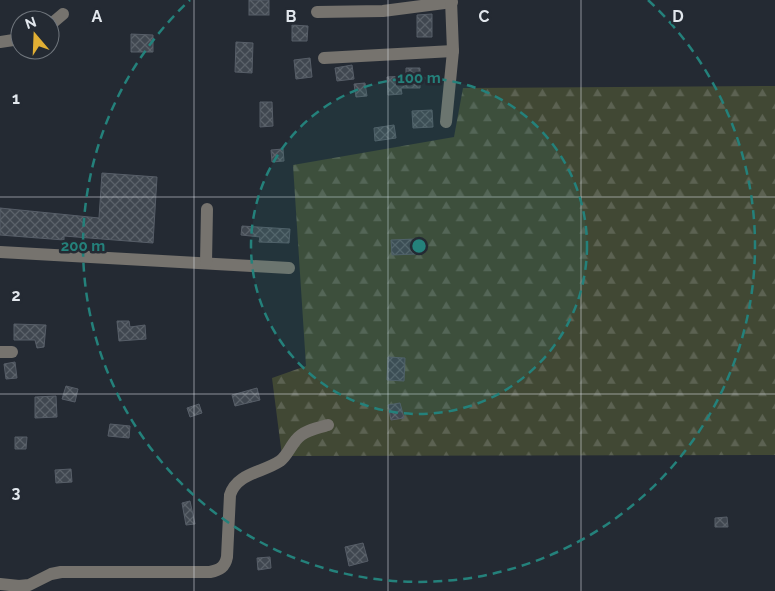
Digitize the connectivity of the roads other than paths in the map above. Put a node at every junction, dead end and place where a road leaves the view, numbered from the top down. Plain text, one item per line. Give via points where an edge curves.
1 (452, 1) edge
2 (317, 12) dead end
3 (63, 14) dead end
4 (60, 17) edge
5 (453, 51) junction
6 (324, 58) dead end
7 (446, 122) dead end
8 (207, 210) dead end
9 (0, 252) edge
10 (206, 263) junction
11 (289, 268) dead end
12 (328, 425) dead end
13 (0, 584) edge

1 - 2 street via 383,11
1 - 5 street
3 - 4 street
5 - 6 street
5 - 7 street
8 - 10 street
9 - 10 street
10 - 11 street
12 - 13 street via 305,433 281,460 233,486 227,557 222,568 210,572 61,572 29,585

